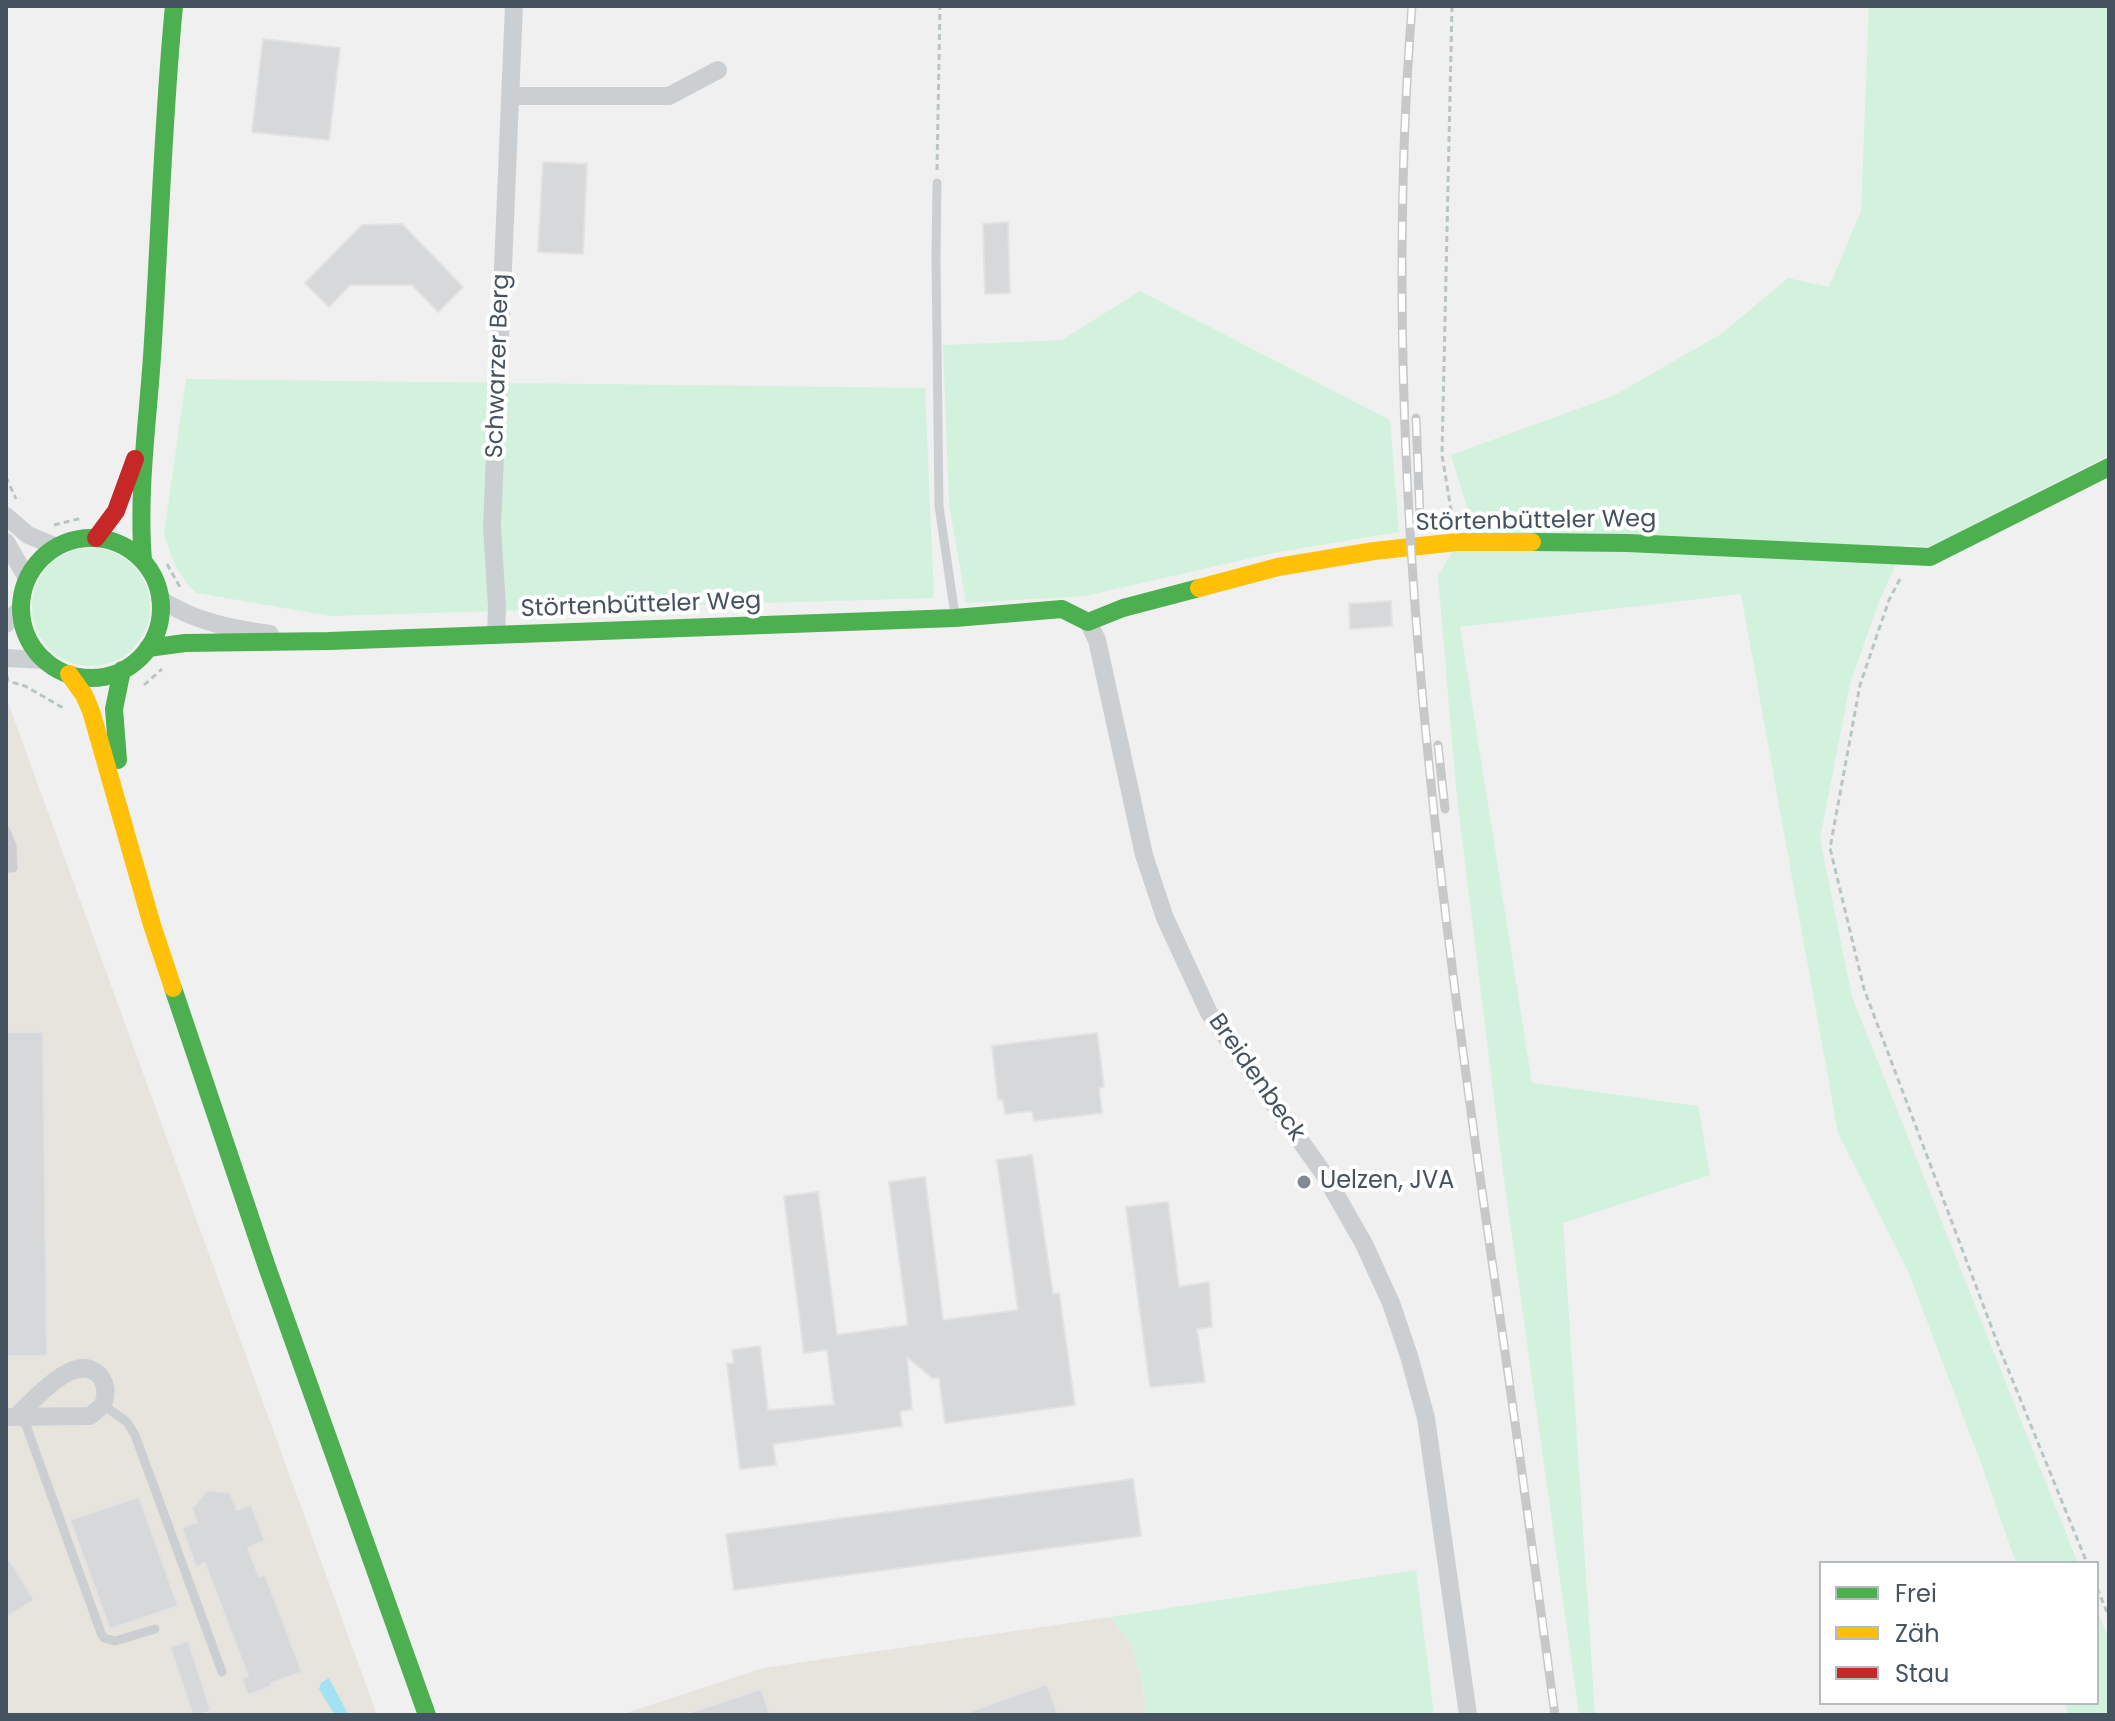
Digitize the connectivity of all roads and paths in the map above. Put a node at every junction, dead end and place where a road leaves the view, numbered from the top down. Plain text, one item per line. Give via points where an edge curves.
1 (174, 6) edge
2 (514, 6) edge
3 (940, 6) edge
4 (1452, 6) edge
5 (718, 70) dead end
6 (510, 96) junction
7 (937, 183) joint
8 (145, 428) junction
9 (2109, 467) edge
10 (6, 516) edge
11 (96, 538) junction
12 (6, 542) edge
13 (1457, 542) junction
14 (57, 547) junction
15 (1911, 558) junction
16 (143, 561) junction
17 (27, 578) junction
18 (160, 599) junction
19 (21, 608) junction
20 (955, 618) junction
21 (1088, 622) junction
22 (6, 624) edge
23 (496, 635) junction
24 (329, 641) junction
25 (148, 648) junction
26 (6, 658) edge
27 (45, 660) junction
28 (164, 668) dead end
29 (122, 670) junction
30 (69, 674) junction
31 (144, 686) dead end
32 (125, 829) junction
33 (6, 831) edge
34 (6, 868) edge
35 (103, 1405) junction
36 (15, 1417) edge
37 (2086, 1561) edge
38 (2099, 1593) edge
39 (2109, 1617) edge
40 (155, 1629) dead end
41 (222, 1672) dead end
42 (427, 1715) edge
43 (1468, 1715) edge

1 - 8 main road
2 - 6 street, Schwarzer Berg
3 - 7 path
4 - 13 path via 1442,455
5 - 6 street via 669,96
6 - 23 street, Schwarzer Berg via 492,527
7 - 20 lane via 939,506
8 - 11 main road via 115,516
8 - 16 main road
9 - 15 main road, Störtenbütteler Weg via 1930,557
10 - 14 street via 28,535
11 - 14 main road
11 - 16 main road via 122,545
12 - 17 street
13 - 15 main road, Störtenbütteler Weg via 1628,543
13 - 21 main road, Störtenbütteler Weg via 1278,567
14 - 17 main road
15 - 37 path via 1889,600 1860,685 1830,848 1864,989
16 - 18 main road
17 - 19 main road
18 - 24 street, Störtenbütteler Weg via 190,617 222,626
18 - 25 main road via 160,617
19 - 22 street
19 - 27 main road via 27,636
20 - 21 main road, Störtenbütteler Weg via 1062,609
20 - 23 main road, Störtenbütteler Weg
21 - 43 street, Breidenbeck via 1097,640 1144,855 1165,918 1209,1013 1324,1174 1391,1303 1426,1418
23 - 24 main road, Störtenbütteler Weg
24 - 25 main road, Störtenbütteler Weg
25 - 29 main road
26 - 27 street
27 - 30 main road
28 - 31 path
29 - 30 main road via 96,677
29 - 32 main road via 114,719
30 - 32 main road via 91,711
32 - 42 main road via 267,1267
33 - 34 lane via 13,868
35 - 36 street via 90,1416
35 - 36 street via 106,1387 100,1376 77,1368
35 - 41 lane via 127,1422 135,1435
36 - 40 lane via 104,1638 115,1641
38 - 39 path

